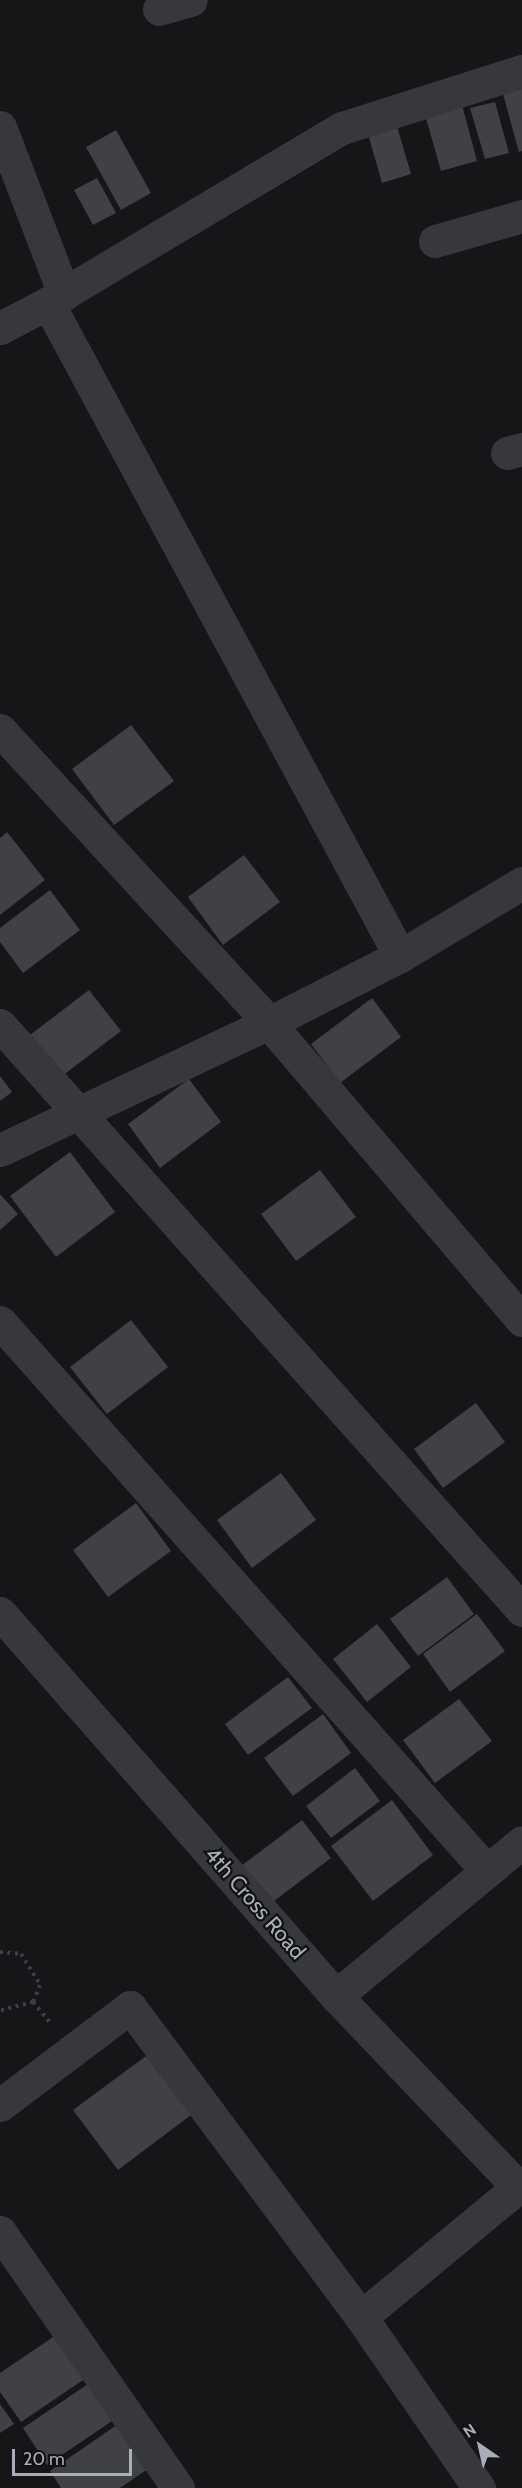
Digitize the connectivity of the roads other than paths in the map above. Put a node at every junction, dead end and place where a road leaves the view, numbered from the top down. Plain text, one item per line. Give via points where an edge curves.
1 (191, 0) edge
2 (159, 9) dead end
3 (522, 70) edge
4 (0, 127) edge
5 (522, 216) edge
6 (435, 241) dead end
7 (56, 298) junction
8 (0, 328) edge
9 (0, 730) edge
10 (522, 883) edge
11 (400, 956) junction
12 (269, 1023) junction
13 (0, 1025) edge
14 (77, 1115) junction
15 (0, 1149) edge
16 (522, 1320) edge
17 (0, 1322) edge
18 (522, 1610) edge
19 (0, 1613) edge
20 (522, 1842) edge
21 (486, 1870) junction
22 (336, 1996) junction
23 (0, 2105) edge
24 (520, 2186) edge
25 (0, 2232) edge
26 (361, 2317) junction
27 (178, 2488) edge
28 (479, 2488) edge

1 - 2 street
3 - 7 street via 342,128
4 - 7 street
5 - 6 street
7 - 8 street
7 - 11 street
9 - 12 street
10 - 11 street
11 - 12 street
12 - 14 street
12 - 16 street
13 - 14 street
14 - 15 street
14 - 18 street
17 - 21 street
19 - 22 street, 4th Cross Road
20 - 21 street
21 - 22 street
22 - 24 street, 4th Cross Road
23 - 26 street via 130,2007
24 - 26 street
25 - 27 street
26 - 28 street

